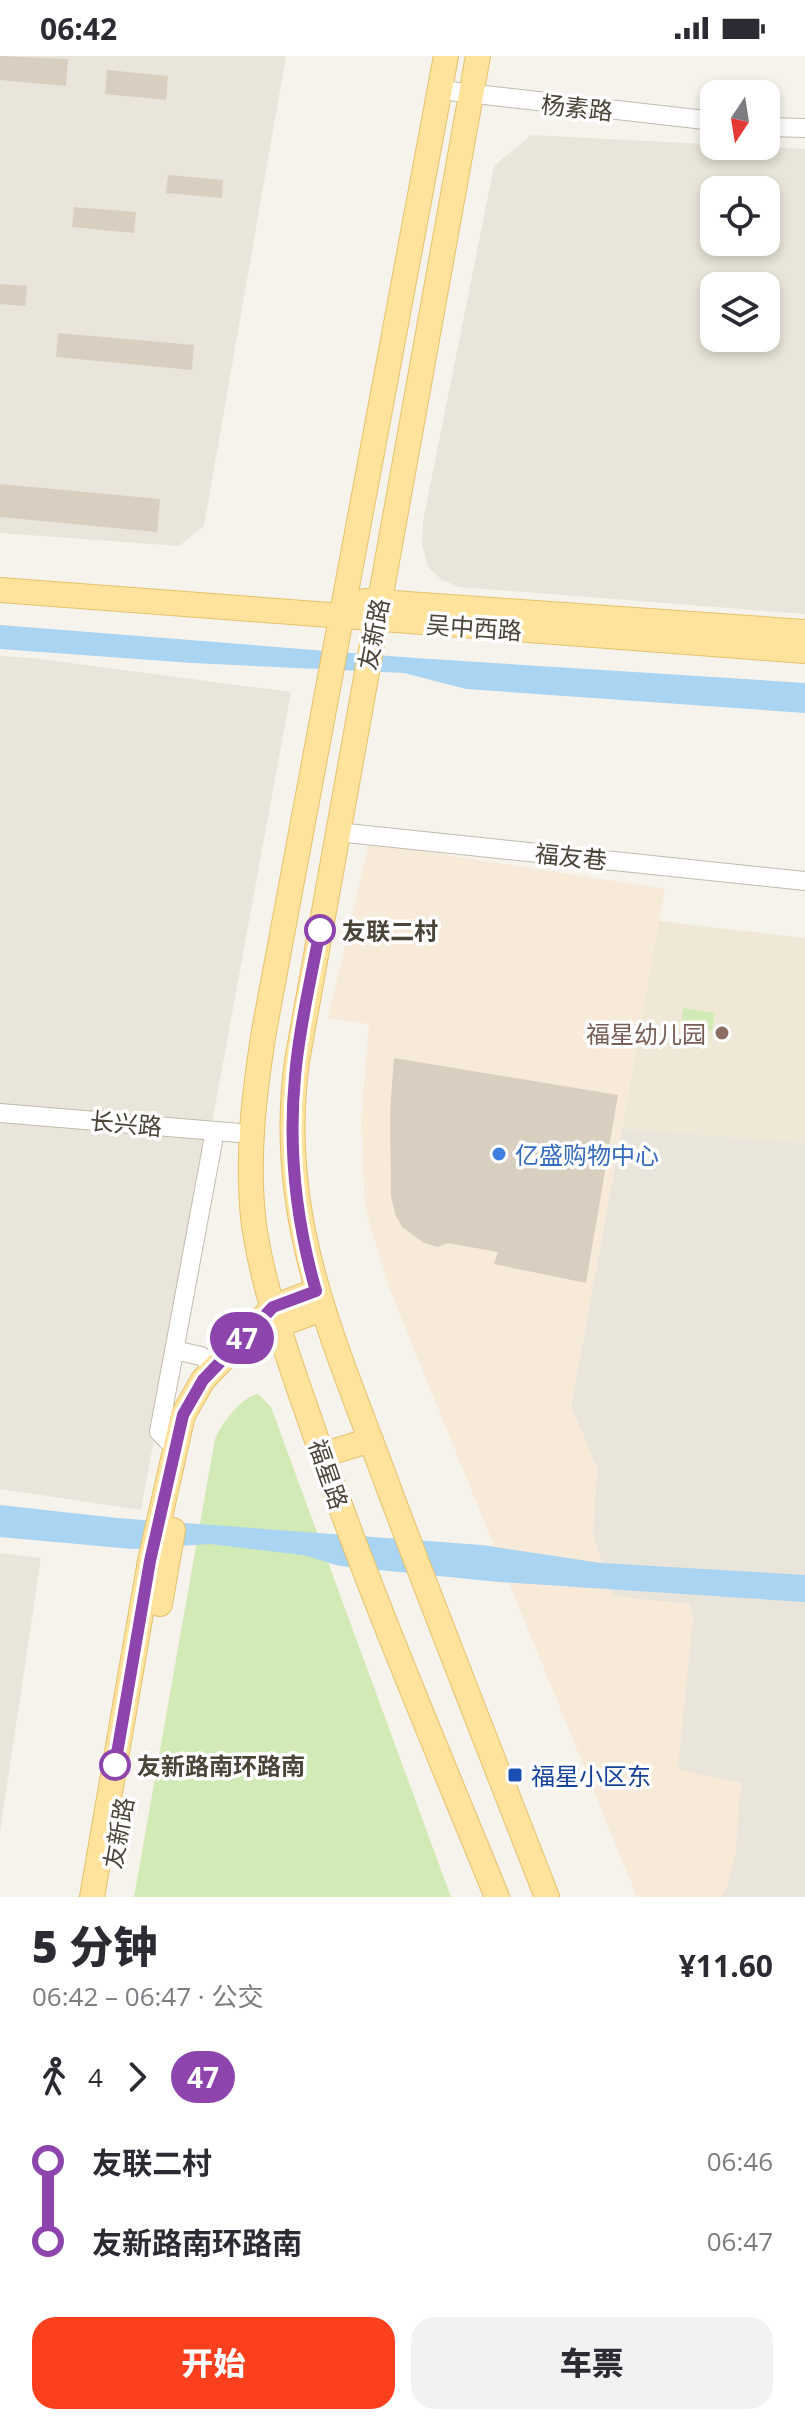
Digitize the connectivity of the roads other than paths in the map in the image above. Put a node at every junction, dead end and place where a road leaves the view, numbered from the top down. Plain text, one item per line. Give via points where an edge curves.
1 (446, 56) edge
2 (478, 56) edge
3 (441, 90) junction
4 (472, 95) junction
5 (700, 119) edge
6 (780, 127) edge
7 (805, 128) edge
8 (0, 575) edge
9 (0, 590) edge
10 (343, 617) junction
11 (375, 622) junction
12 (805, 632) edge
13 (805, 651) edge
14 (337, 832) junction
15 (805, 881) edge
16 (264, 1031) joint
17 (0, 1113) edge
18 (215, 1131) junction
19 (252, 1134) junction
20 (319, 1300) junction
21 (276, 1316) junction
22 (174, 1350) junction
23 (215, 1367) junction
24 (371, 1440) junction
25 (174, 1447) junction
26 (322, 1455) junction
27 (167, 1516) junction
28 (159, 1563) junction
29 (92, 1897) edge
30 (107, 1897) edge
31 (497, 1897) edge
32 (547, 1897) edge

1 - 3 main road, 友新路
2 - 4 main road, 友新路
3 - 4 street, 杨素路
3 - 10 main road, 友新路
4 - 5 street, 杨素路
4 - 11 main road, 友新路
6 - 7 street
8 - 10 main road, 吴中西路
9 - 10 main road, 吴中西路
10 - 11 main road, 吴中西路
10 - 16 main road, 友新路
11 - 12 main road, 吴中西路
11 - 13 main road, 吴中西路
11 - 14 main road, 友新路
14 - 15 street, 福友巷
14 - 20 main road, 友新路 via 295,1074 298,1213
16 - 19 main road, 福星路
17 - 18 street, 长兴路
18 - 19 street, 长兴路
18 - 22 street
19 - 21 main road, 福星路 via 254,1225
20 - 21 main road, 友新路
20 - 24 main road
21 - 23 main road, 友新路
21 - 26 main road, 福星路
21 - 27 main road, 友新路 via 201,1410
22 - 23 street via 201,1356
22 - 25 street via 159,1432
23 - 25 main road, 友新路 via 188,1402
24 - 26 main road
24 - 32 main road
25 - 27 main road, 友新路
26 - 31 main road, 福星路
27 - 28 main road, 友新路
28 - 29 main road, 友新路
28 - 30 main road, 友新路

